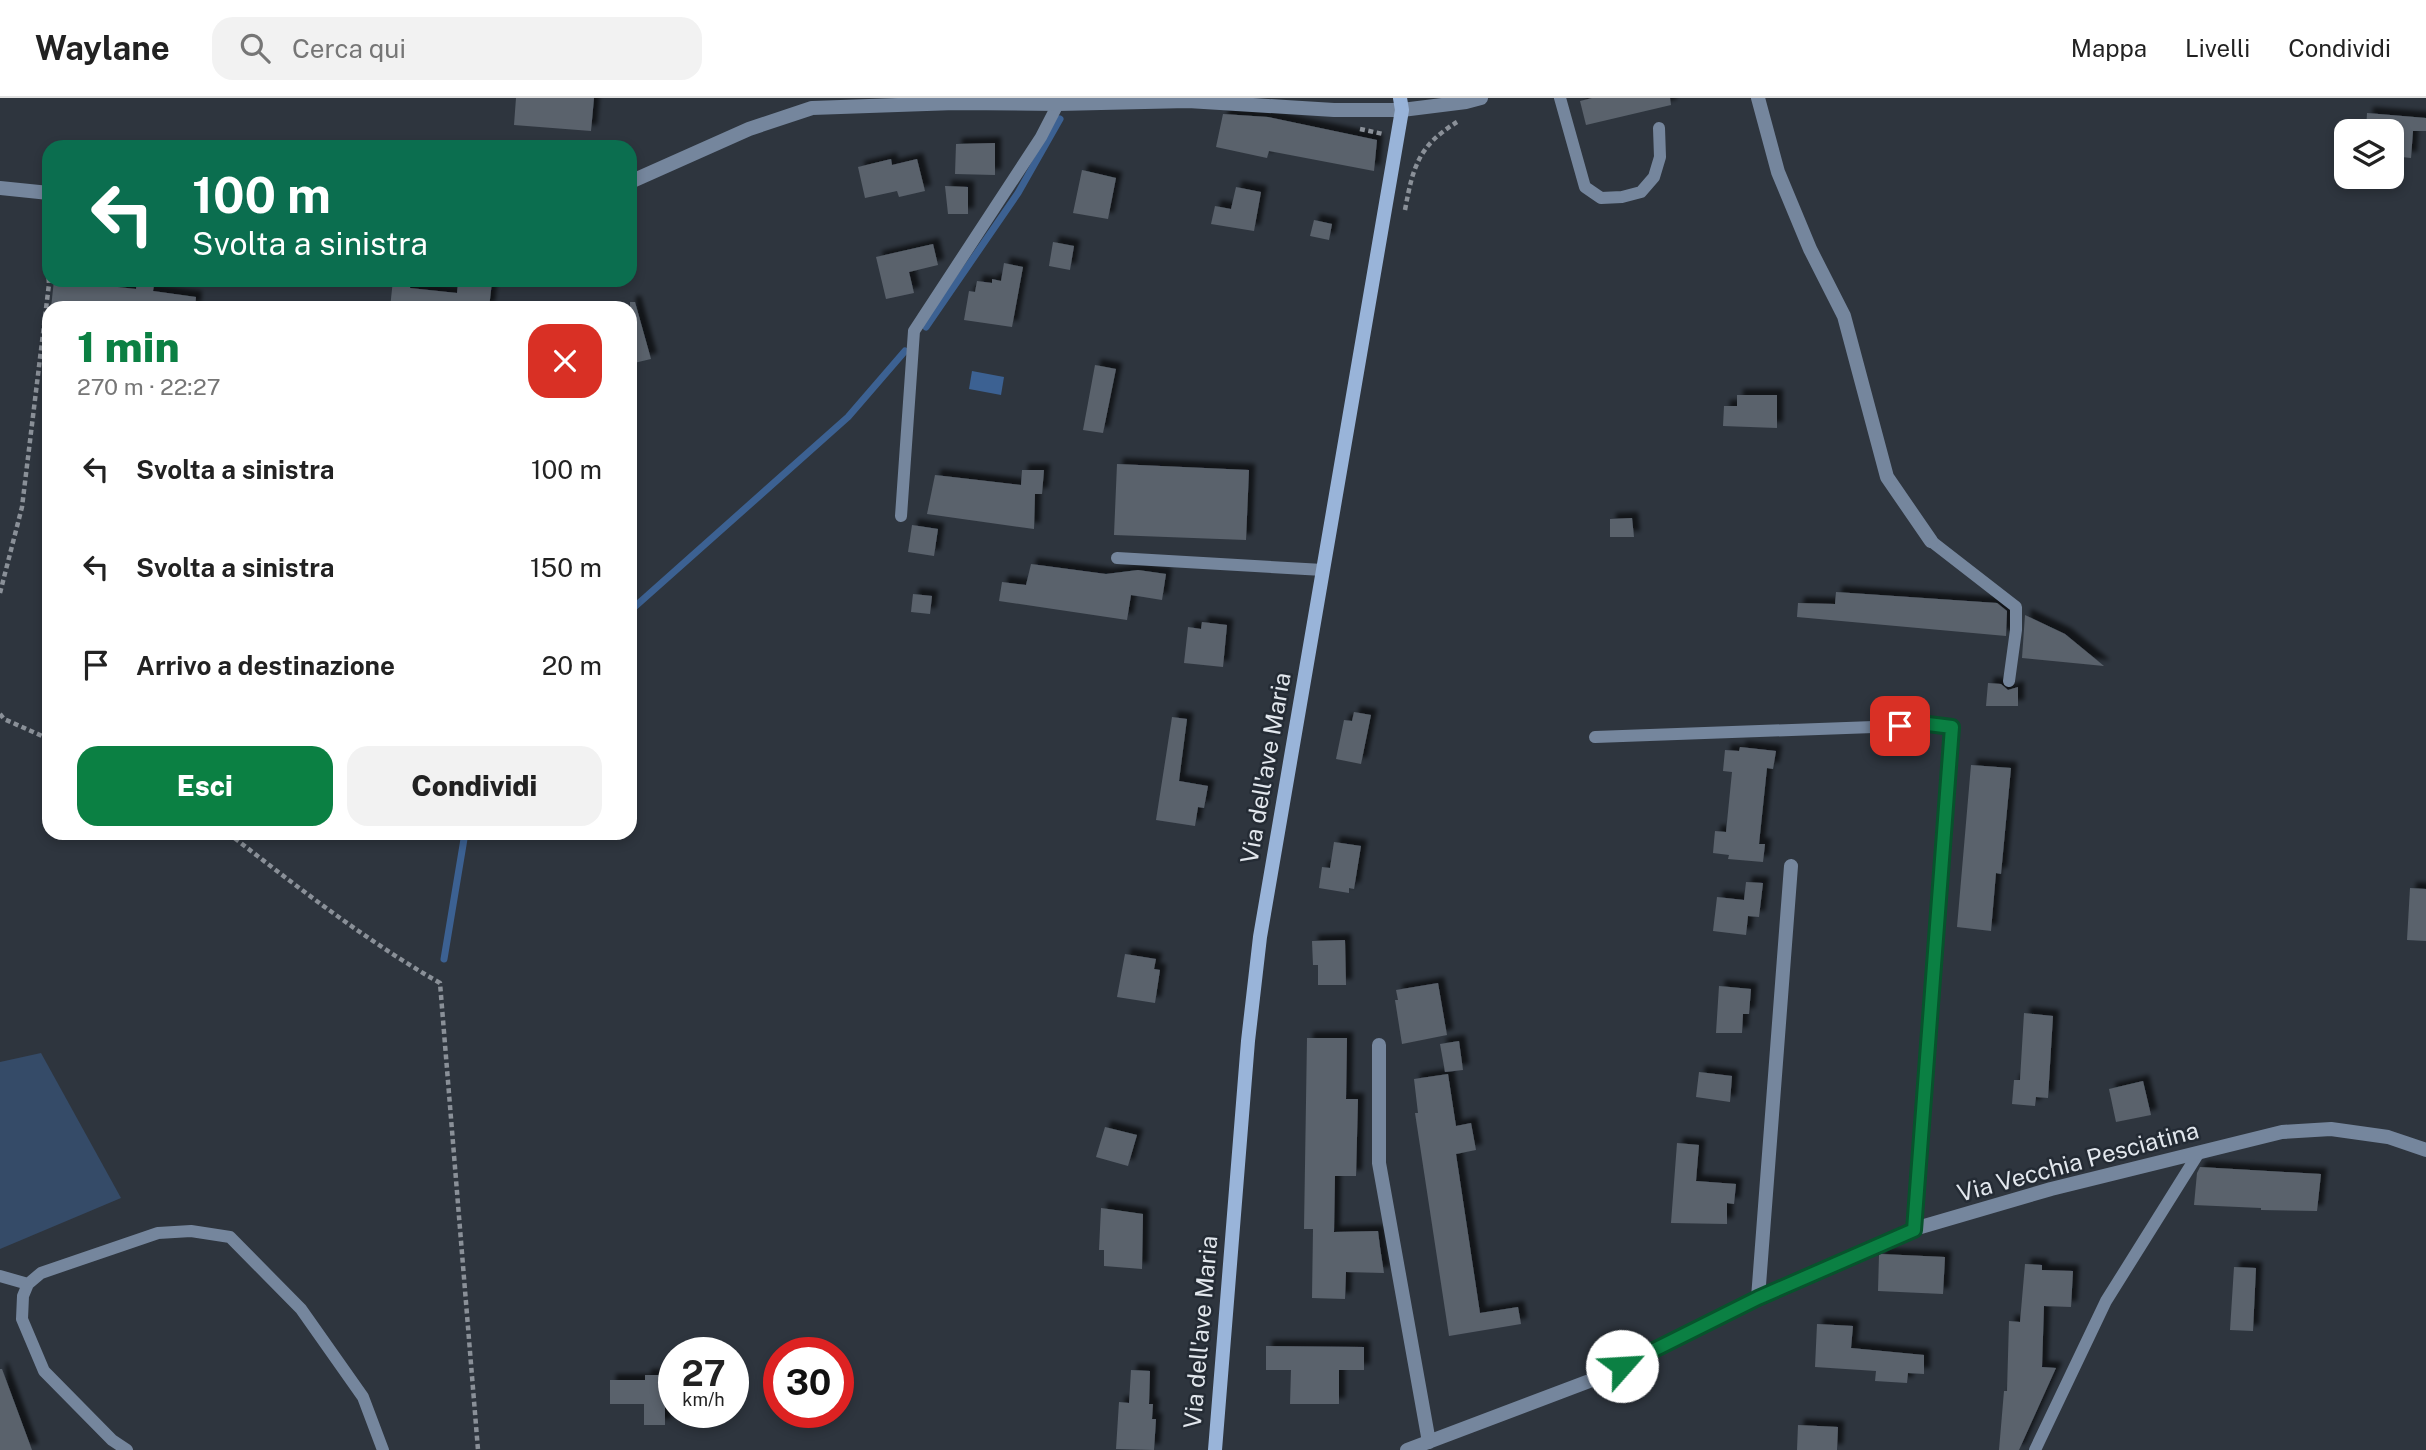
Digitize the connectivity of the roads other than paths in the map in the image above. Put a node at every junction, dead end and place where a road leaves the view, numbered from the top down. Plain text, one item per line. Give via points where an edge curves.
1 (1481, 98) edge
2 (1560, 98) edge
3 (1758, 98) edge
4 (1058, 104) junction
5 (1401, 104) edge
6 (1658, 128) dead end
7 (637, 178) edge
8 (0, 188) edge
9 (42, 192) edge
10 (901, 516) dead end
11 (1931, 541) joint
12 (1117, 558) dead end
13 (1323, 570) junction
14 (2009, 681) dead end
15 (1952, 727) joint
16 (1595, 737) dead end
17 (1791, 866) dead end
18 (1379, 1045) dead end
19 (2426, 1150) edge
20 (2198, 1154) junction
21 (1914, 1230) junction
22 (0, 1276) edge
23 (29, 1284) junction
24 (1758, 1298) junction
25 (1429, 1442) junction
26 (127, 1450) edge
27 (383, 1450) edge
28 (1214, 1450) edge
29 (1407, 1450) edge
30 (2035, 1450) edge

1 - 5 street
2 - 6 lane via 1585,187 1601,198 1641,191 1654,177 1660,158
3 - 11 street via 1778,172 1844,316 1887,477
4 - 5 street via 1188,101 1334,110
4 - 7 street via 812,108 749,129
4 - 10 lane via 914,331
5 - 13 street, Via dell'ave Maria
8 - 9 street
11 - 14 lane via 2016,607
12 - 13 lane
13 - 28 street, Via dell'ave Maria via 1260,937
15 - 16 lane via 1928,724
15 - 21 street
17 - 24 street
18 - 25 street via 1379,1163
19 - 20 street, Via Vecchia Pesciatina via 2388,1137 2331,1129 2281,1132
20 - 21 street, Via Vecchia Pesciatina via 2051,1189
20 - 30 lane via 2106,1301
21 - 24 street, Via Vecchia Pesciatina
22 - 23 lane
23 - 26 lane via 23,1296 22,1319 44,1371
23 - 27 lane via 41,1273 158,1233 191,1231 230,1237 301,1309 363,1398
24 - 25 street, Via Vecchia Pesciatina via 1600,1377
25 - 29 street, Via Vecchia Pesciatina

